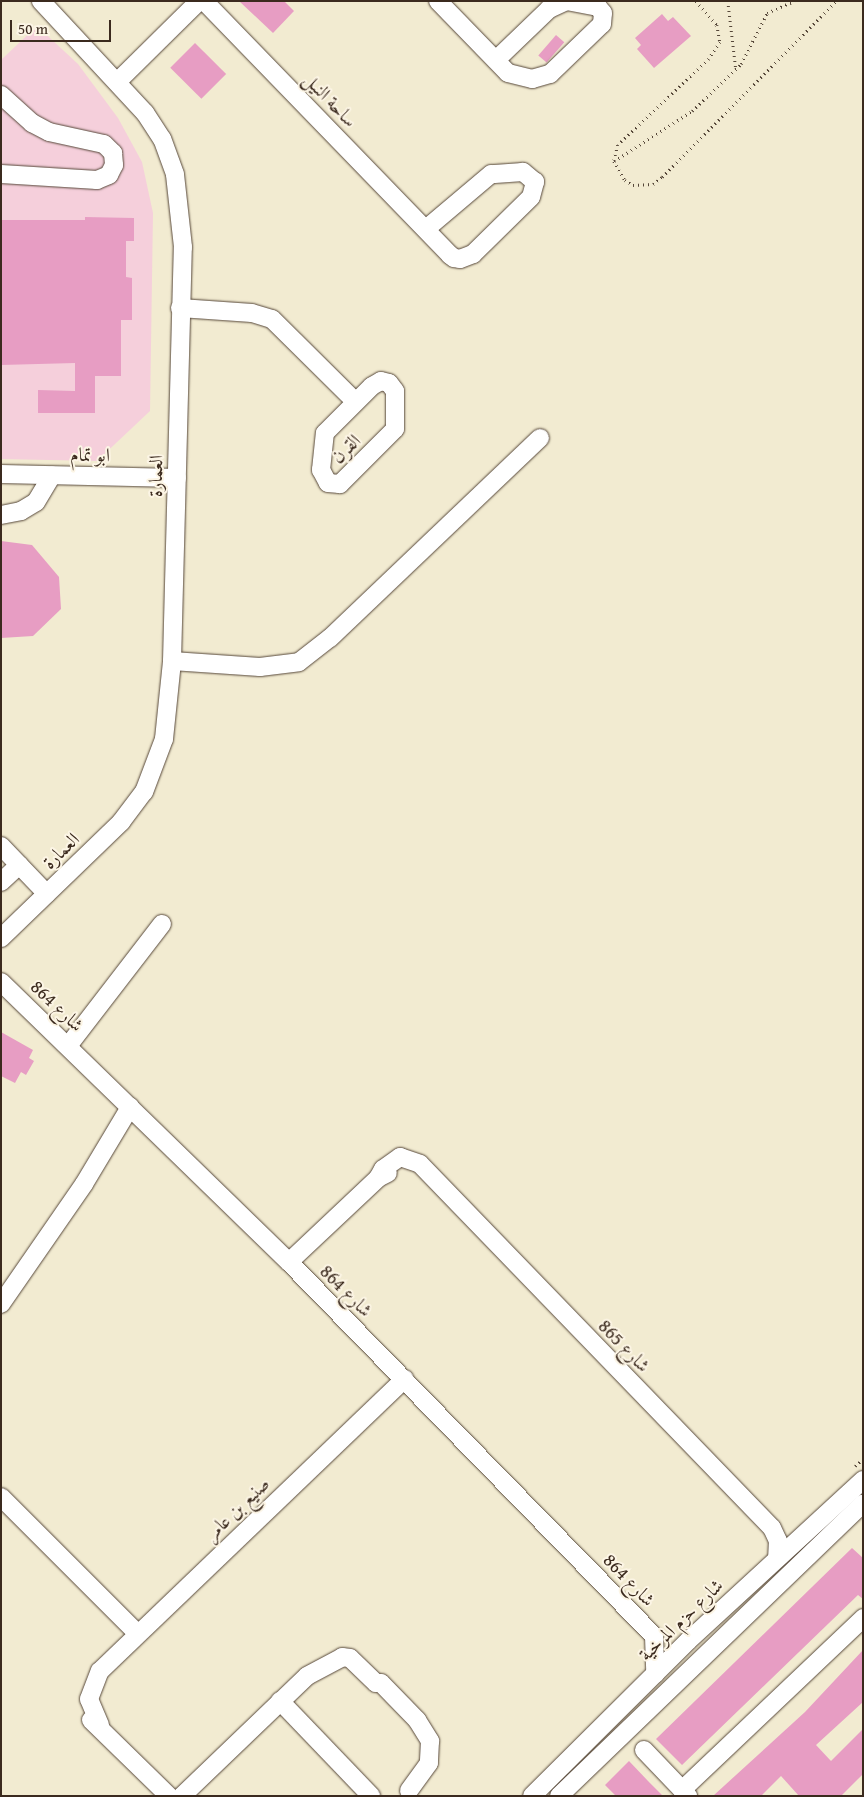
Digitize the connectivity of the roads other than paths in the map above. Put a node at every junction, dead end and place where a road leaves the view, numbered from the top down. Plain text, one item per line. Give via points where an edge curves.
1 (41, 1) edge
2 (199, 1) edge
3 (204, 1) edge
4 (438, 1) edge
5 (566, 1) edge
6 (496, 60) junction
7 (118, 81) junction
8 (1, 95) edge
9 (1, 174) edge
10 (426, 229) junction
11 (180, 308) junction
12 (355, 401) junction
13 (540, 438) dead end
14 (1, 474) edge
15 (52, 475) junction
16 (177, 478) junction
17 (1, 515) edge
18 (172, 661) junction
19 (1, 846) edge
20 (19, 865) junction
21 (1, 882) edge
22 (47, 894) junction
23 (162, 924) dead end
24 (3, 934) edge
25 (1, 982) edge
26 (68, 1046) junction
27 (130, 1107) junction
28 (289, 1262) junction
29 (1, 1304) edge
30 (404, 1379) junction
31 (863, 1480) edge
32 (1, 1497) edge
33 (863, 1503) edge
34 (772, 1528) junction
35 (806, 1532) junction
36 (777, 1558) junction
37 (863, 1618) edge
38 (137, 1633) junction
39 (654, 1636) junction
40 (688, 1642) junction
41 (655, 1674) junction
42 (280, 1701) junction
43 (644, 1750) dead end
44 (584, 1773) junction
45 (406, 1793) edge
46 (685, 1793) edge
47 (169, 1796) edge
48 (182, 1796) edge
49 (372, 1796) edge
50 (532, 1796) edge
51 (560, 1796) edge
52 (578, 1796) edge

1 - 7 street, العمارة
2 - 7 street
3 - 10 street, ساحة النيل
4 - 6 street
5 - 6 street via 549,9
5 - 6 street via 593,5 604,17 597,31 550,74 522,78 508,73
7 - 11 street, العمارة via 162,139 175,174 182,247
8 - 9 street via 32,123 49,132 104,144 113,153 114,165 109,175 97,180
10 - 10 street, ساحة النيل via 454,258 467,258 531,197 535,182 523,172 491,174
11 - 12 street via 252,313 272,319
11 - 16 street, العمارة
12 - 12 street, القرن via 322,439 321,470 325,480 332,485 345,480 394,429 397,398 389,383 376,382
13 - 18 street via 330,638 299,662 260,668
14 - 15 street, ابو تمام
15 - 16 street, ابو تمام
15 - 17 street via 43,496 36,502 21,511
16 - 18 street, العمارة
18 - 22 street, العمارة via 164,739 144,792 121,822
19 - 20 street
20 - 21 street
20 - 22 street
22 - 24 street, العمارة
23 - 26 street
25 - 26 street, شارع 864
26 - 27 street, شارع 864
27 - 28 street, شارع 864
27 - 29 street via 84,1184
28 - 30 street, شارع 864
28 - 34 street, شارع 865 via 378,1178 398,1168 411,1168 445,1193
30 - 38 street, صنيع بن عامر
30 - 39 street, شارع 864
31 - 35 street, شارع حزم المرخية
32 - 38 street
33 - 44 street
34 - 35 street via 792,1534
34 - 36 street via 778,1541
35 - 36 street, شارع حزم المرخية
36 - 40 street, شارع حزم المرخية
37 - 46 street
38 - 47 street, صنيع بن عامر via 100,1671 89,1699 100,1725
39 - 40 street, شارع 864
39 - 41 street, شارع 864
40 - 41 street, شارع حزم المرخية
41 - 50 street, شارع حزم المرخية
42 - 45 street via 330,1650 348,1647 374,1670 417,1720 430,1741 431,1756
42 - 48 street
42 - 49 street
43 - 46 street
44 - 51 street
44 - 52 street

